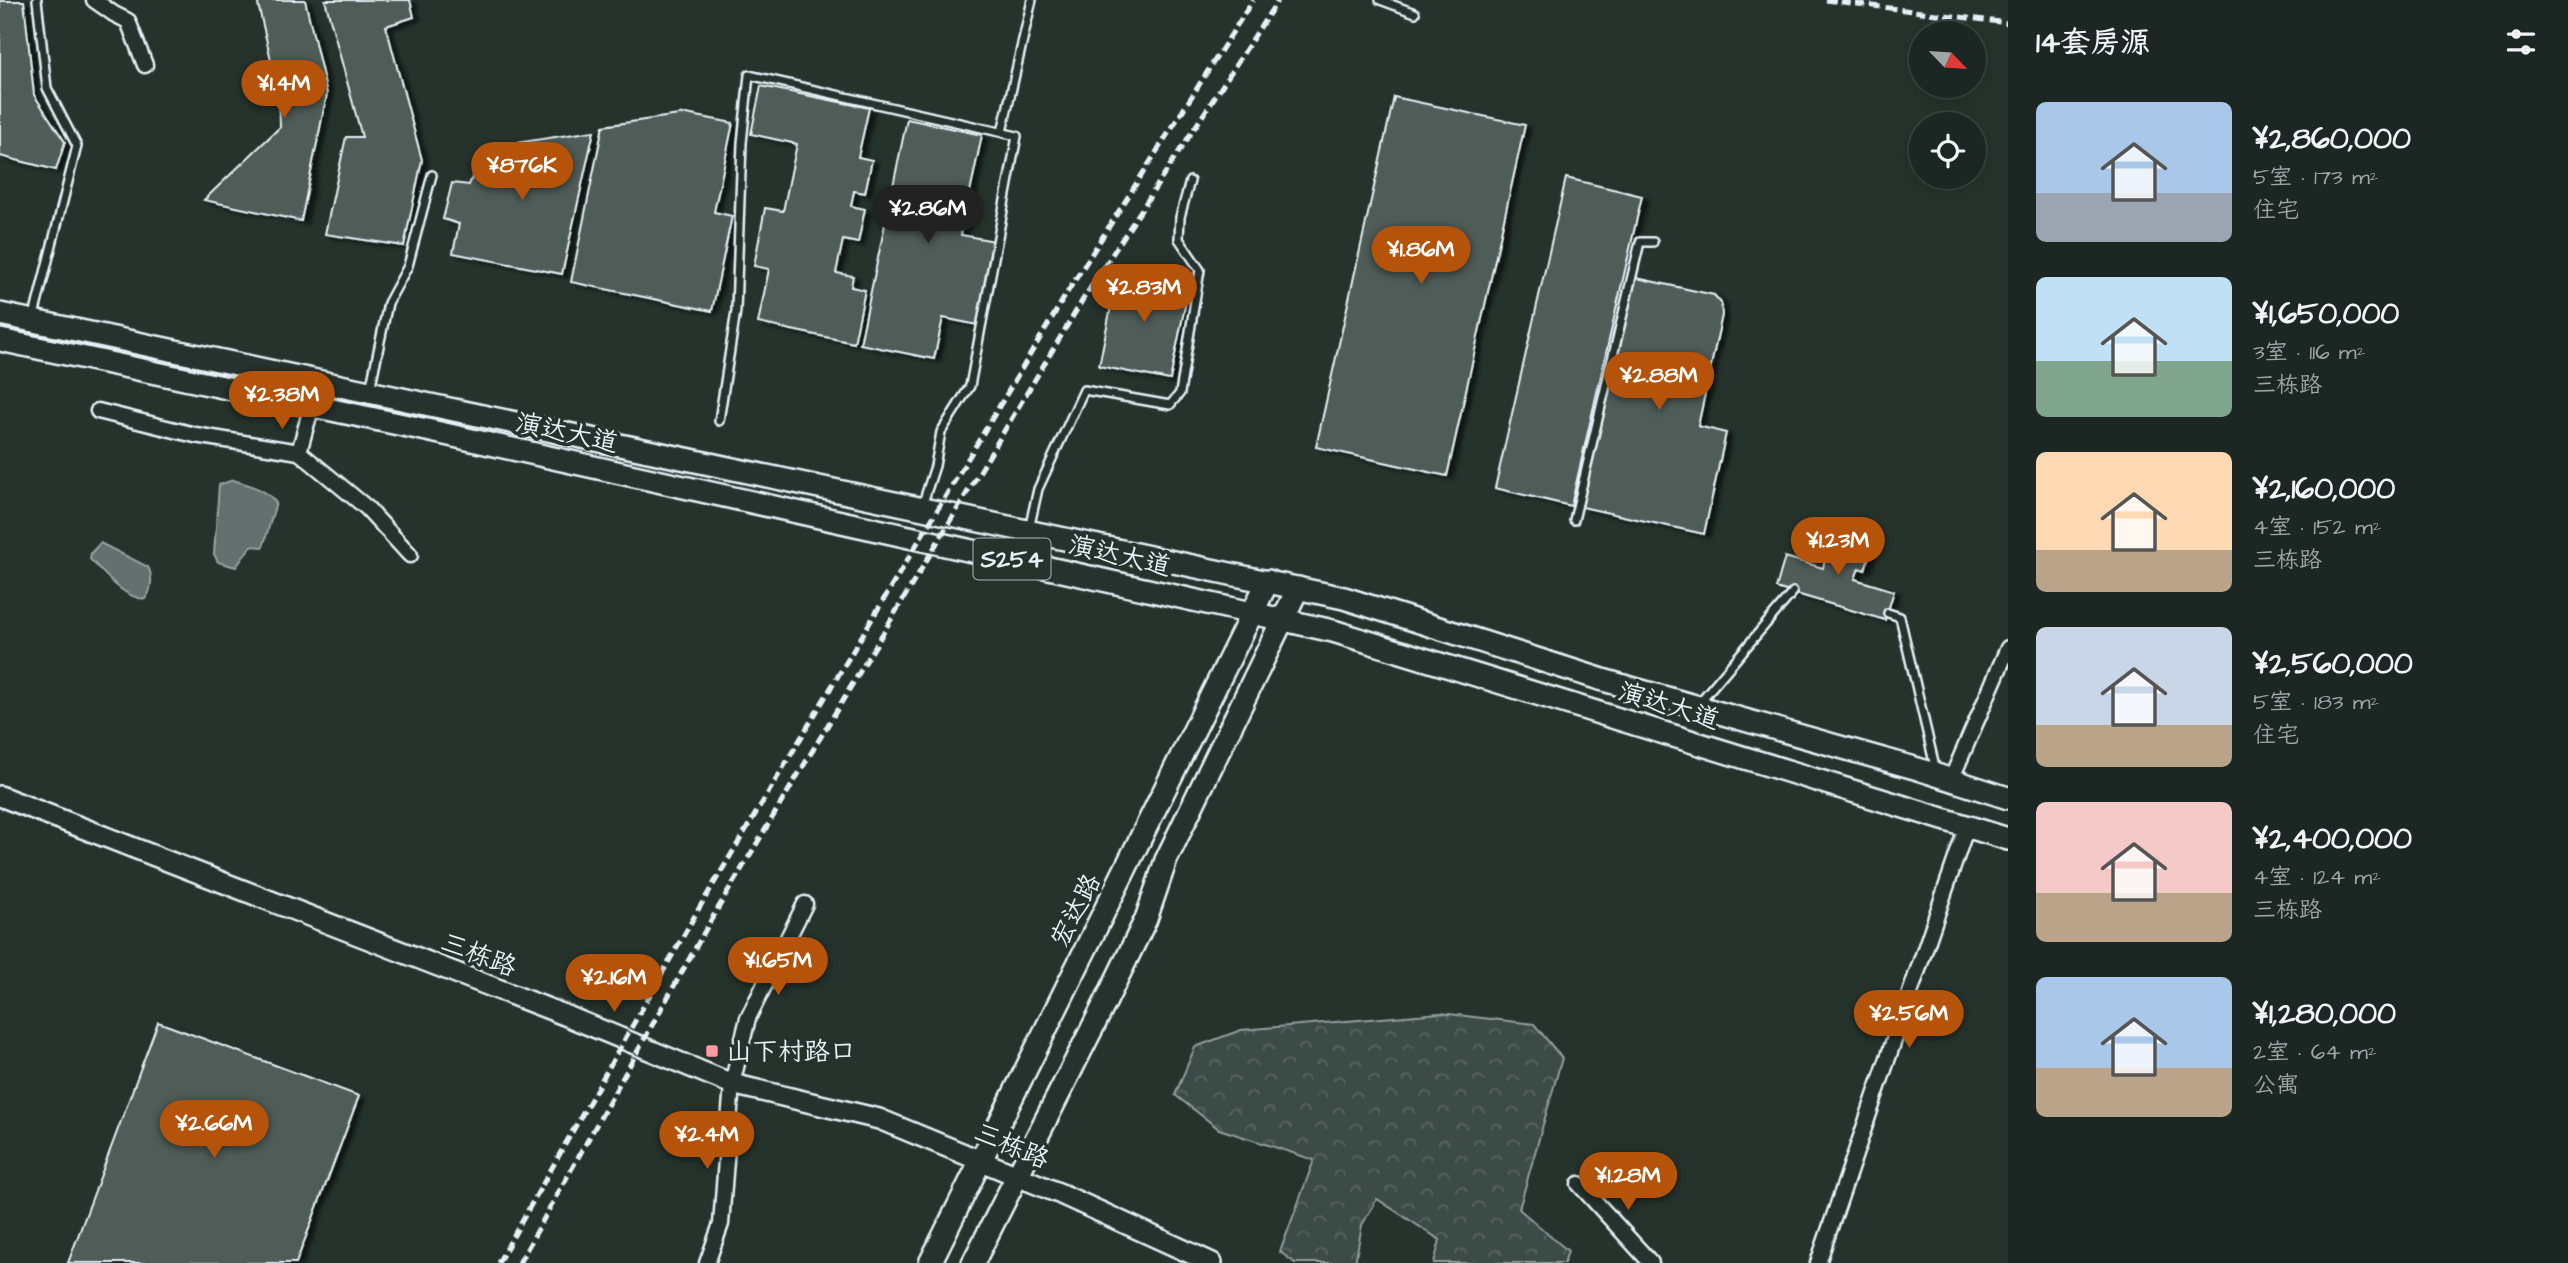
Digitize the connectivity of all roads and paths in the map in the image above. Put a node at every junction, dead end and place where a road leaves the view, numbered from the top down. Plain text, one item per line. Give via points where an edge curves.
1 (37, 0) edge
2 (94, 0) edge
3 (1032, 0) edge
4 (1380, 0) edge
5 (1415, 13) dead end
6 (145, 65) dead end
7 (1002, 132) junction
8 (432, 174) dead end
9 (1190, 181) dead end
10 (1653, 242) dead end
11 (0, 314) edge
12 (33, 320) junction
13 (0, 340) edge
14 (370, 391) junction
15 (312, 405) junction
16 (98, 411) dead end
17 (719, 421) dead end
18 (299, 452) junction
19 (922, 507) junction
20 (1574, 520) dead end
21 (1028, 530) junction
22 (410, 555) dead end
23 (1268, 581) junction
24 (1298, 588) junction
25 (1793, 593) dead end
26 (1253, 613) junction
27 (1888, 613) dead end
28 (1283, 620) junction
29 (2008, 649) edge
30 (1696, 706) junction
31 (1944, 778) junction
32 (0, 796) edge
33 (2008, 798) edge
34 (1967, 826) junction
35 (2008, 839) edge
36 (805, 904) dead end
37 (732, 1084) junction
38 (981, 1160) junction
39 (1017, 1176) junction
40 (1579, 1184) dead end
41 (707, 1263) edge
42 (930, 1263) edge
43 (973, 1263) edge
44 (1212, 1263) edge
45 (1651, 1263) edge
46 (1818, 1263) edge

1 - 12 lane via 47,88 77,146
2 - 6 street via 128,21
3 - 7 lane
4 - 5 lane
7 - 17 lane via 749,75 736,311
7 - 19 lane via 1017,136 970,386 941,432
8 - 14 lane via 408,265 387,303
9 - 21 lane via 1179,239 1200,270 1180,393 1170,405 1084,390 1038,489
10 - 20 lane via 1640,242
11 - 12 main road, 演达大道 / S254
12 - 14 main road, 演达大道 / S254
13 - 15 main road, 演达大道 / S254
14 - 19 main road, 演达大道 / S254
15 - 18 street
15 - 26 main road, 演达大道 / S254
16 - 18 street via 194,435
18 - 22 street via 367,508
19 - 21 main road, 演达大道 / S254
21 - 23 main road, 演达大道 / S254
23 - 24 main road, 演达大道 / S254
23 - 26 main road, 宏达路
24 - 28 main road
24 - 30 main road, 演达大道 / S254
25 - 30 lane
26 - 28 main road, 演达大道 / S254
26 - 38 main road, 宏达路
27 - 31 lane via 1900,617
28 - 34 main road, 演达大道 / S254 via 1379,645
28 - 39 main road via 1166,859 1146,919
29 - 31 street
30 - 31 main road, 演达大道 / S254
31 - 33 main road, 演达大道 / S254
32 - 37 main road, 三栋路
34 - 35 main road, 演达大道 / S254
34 - 46 street
36 - 37 street via 748,1018
37 - 38 main road, 三栋路 via 879,1118
37 - 41 street via 721,1224
38 - 39 main road, 三栋路
38 - 42 main road, 宏达路
39 - 43 main road
39 - 44 main road, 三栋路
40 - 45 street

